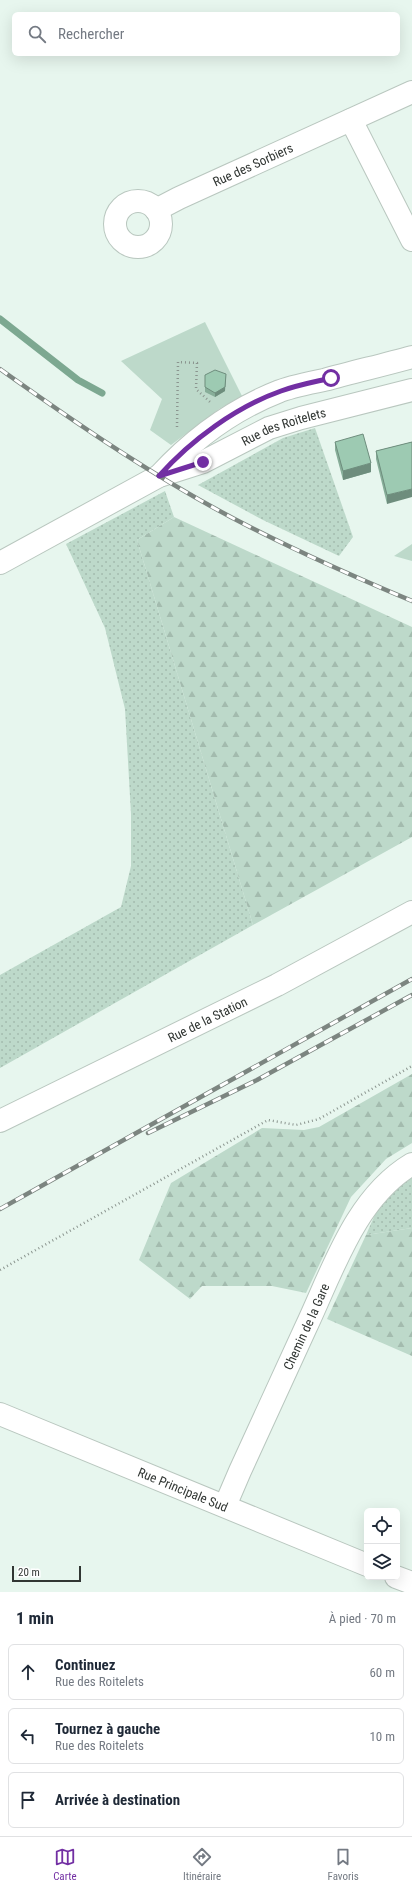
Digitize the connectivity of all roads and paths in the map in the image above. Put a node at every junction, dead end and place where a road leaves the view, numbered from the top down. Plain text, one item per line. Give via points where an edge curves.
1 (412, 92) edge
2 (351, 120) junction
3 (156, 210) dead end
4 (412, 240) edge
5 (412, 357) edge
6 (412, 390) edge
7 (213, 405) dead end
8 (177, 432) dead end
9 (159, 476) junction
10 (0, 563) edge
11 (412, 912) edge
12 (412, 1066) edge
13 (0, 1121) edge
14 (412, 1164) edge
15 (0, 1270) edge
16 (0, 1414) edge
17 (225, 1506) junction
18 (364, 1564) edge
19 (400, 1578) edge
20 (412, 1583) edge

1 - 2 street, Rue des Sorbiers
2 - 3 street, Rue des Sorbiers
2 - 4 street
5 - 9 street, Rue des Roitelets via 289,388 267,397 227,419 198,439 177,456
6 - 9 street, Rue des Roitelets via 286,422 203,462
7 - 8 path via 196,390 197,363 178,362
9 - 10 street, Rue des Roitelets
11 - 13 street, Rue de la Station via 277,985
12 - 15 path via 319,1119 296,1125 268,1120
14 - 17 street, Chemin de la Gare via 373,1196 347,1239
16 - 17 street, Rue Principale Sud
17 - 18 street, Rue Principale Sud
19 - 20 street

